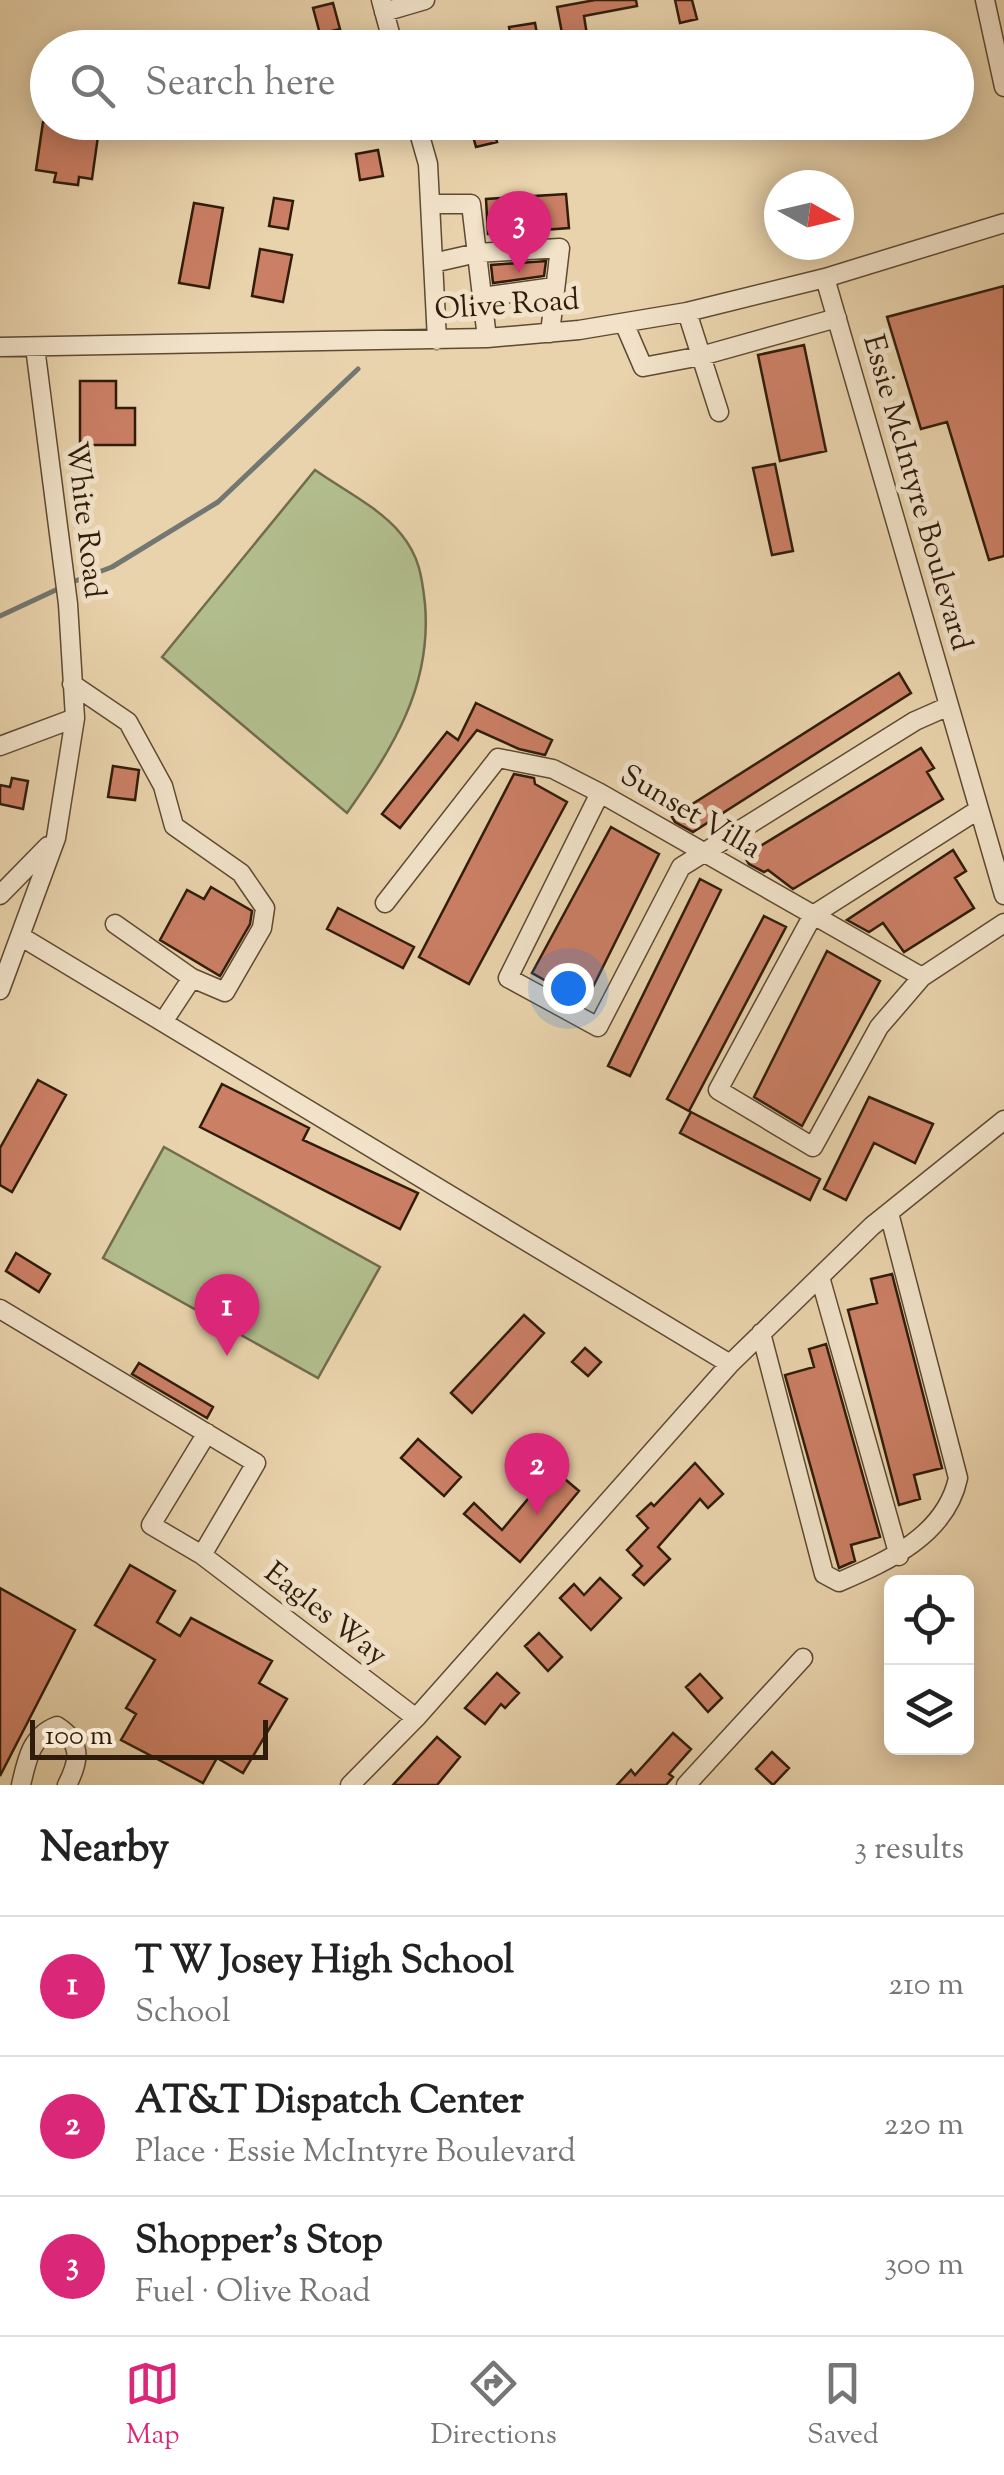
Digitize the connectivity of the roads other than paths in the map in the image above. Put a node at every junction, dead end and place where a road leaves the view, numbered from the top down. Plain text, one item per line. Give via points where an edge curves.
1 (426, 0) edge
2 (985, 0) edge
3 (382, 6) edge
4 (1004, 87) edge
5 (421, 140) edge
6 (430, 204) junction
7 (1004, 224) edge
8 (477, 252) junction
9 (433, 263) junction
10 (825, 278) junction
11 (554, 288) junction
12 (482, 296) junction
13 (688, 312) junction
14 (837, 318) junction
15 (624, 323) junction
16 (550, 333) junction
17 (487, 338) junction
18 (437, 340) junction
19 (0, 347) edge
20 (35, 347) junction
21 (701, 356) junction
22 (718, 412) dead end
23 (72, 684) junction
24 (949, 706) junction
25 (74, 718) junction
26 (0, 746) edge
27 (600, 793) junction
28 (978, 810) junction
29 (56, 838) junction
30 (702, 852) junction
31 (1004, 895) edge
32 (0, 896) edge
33 (385, 903) dead end
34 (814, 915) junction
35 (1004, 923) edge
36 (115, 924) dead end
37 (20, 936) junction
38 (192, 978) junction
39 (922, 978) junction
40 (0, 990) edge
41 (163, 1022) junction
42 (1004, 1120) edge
43 (889, 1213) junction
44 (820, 1276) junction
45 (0, 1309) edge
46 (761, 1333) junction
47 (730, 1364) junction
48 (207, 1433) junction
49 (202, 1555) junction
50 (899, 1556) junction
51 (803, 1658) dead end
52 (416, 1718) junction
53 (20, 1785) edge
54 (67, 1785) edge
55 (350, 1785) edge
56 (686, 1785) edge

1 - 3 street
2 - 4 street
5 - 6 street
6 - 8 street via 471,204
6 - 9 street
7 - 10 street, Olive Road
8 - 9 street
8 - 11 street via 560,248
8 - 12 street
9 - 18 street
10 - 13 street, Olive Road
10 - 14 street, Essie McIntyre Boulevard
11 - 12 street
11 - 16 street
12 - 17 street
13 - 15 street, Olive Road
13 - 21 street
14 - 21 street
14 - 24 street, Essie McIntyre Boulevard
15 - 16 street, Olive Road
15 - 21 street via 642,367
16 - 17 street, Olive Road
17 - 18 street, Olive Road
18 - 20 street, Olive Road
19 - 20 street, Olive Road
20 - 23 street, White Road
21 - 22 street
23 - 25 street, White Road
23 - 38 street via 128,722 155,768 174,826 241,872 265,908 262,928 225,992
24 - 28 street, Essie McIntyre Boulevard
24 - 30 street via 914,720
25 - 26 street
25 - 29 street, White Road
27 - 30 street, Sunset Villa
27 - 30 street via 508,978 598,1027 681,867
27 - 33 street, Sunset Villa via 553,770 498,758
28 - 31 street, Essie McIntyre Boulevard
28 - 34 street
29 - 32 street
29 - 37 street, White Road
30 - 34 street, Sunset Villa
34 - 39 street, Sunset Villa
34 - 39 street via 718,1090 814,1147 879,1027
35 - 39 street
36 - 38 street
37 - 40 street, White Road
37 - 41 street
38 - 41 street
41 - 47 street
42 - 43 street
43 - 44 street
43 - 50 street via 958,1478 952,1503
44 - 46 street
44 - 50 street
45 - 48 street
46 - 47 street
46 - 50 street via 824,1574 839,1582
47 - 52 street
48 - 49 street via 256,1462
48 - 49 street, Eagles Way via 151,1525
49 - 52 street, Eagles Way
51 - 56 street
52 - 55 street
53 - 54 street via 40,1732 57,1726 73,1736 78,1752

